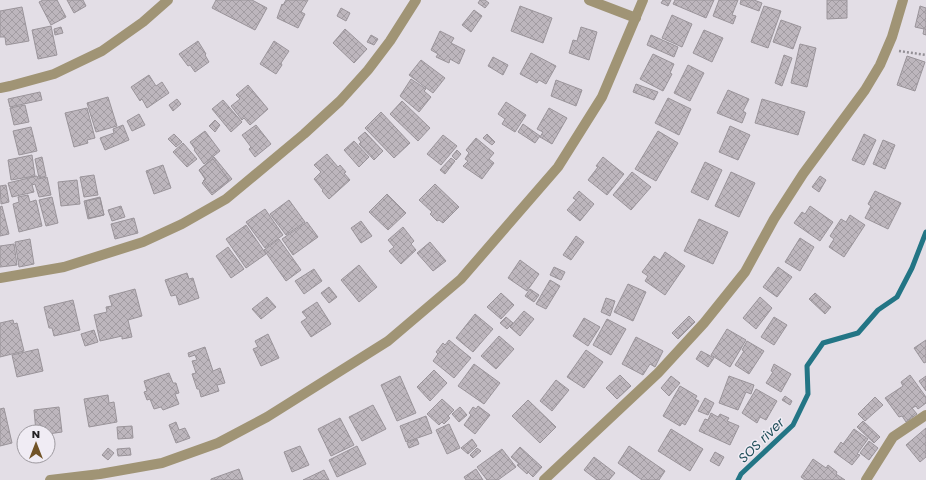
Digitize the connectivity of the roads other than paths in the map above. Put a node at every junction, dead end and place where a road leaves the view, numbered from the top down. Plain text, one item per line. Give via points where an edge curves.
1 (168, 0) edge
2 (416, 0) edge
3 (589, 0) edge
4 (643, 0) edge
5 (903, 0) edge
6 (636, 18) junction
7 (0, 88) edge
8 (0, 278) edge
9 (926, 415) edge
10 (50, 480) edge
11 (544, 480) edge
12 (866, 480) edge

1 - 7 street via 102,52 54,74
2 - 8 street via 390,41 340,101 226,199 143,242 64,267
3 - 6 street
4 - 6 street
5 - 11 street via 880,65 774,219 745,272 709,318 658,372
6 - 10 street via 602,97 558,167 461,279 388,341 267,418 218,443 162,463
9 - 12 street via 894,437

